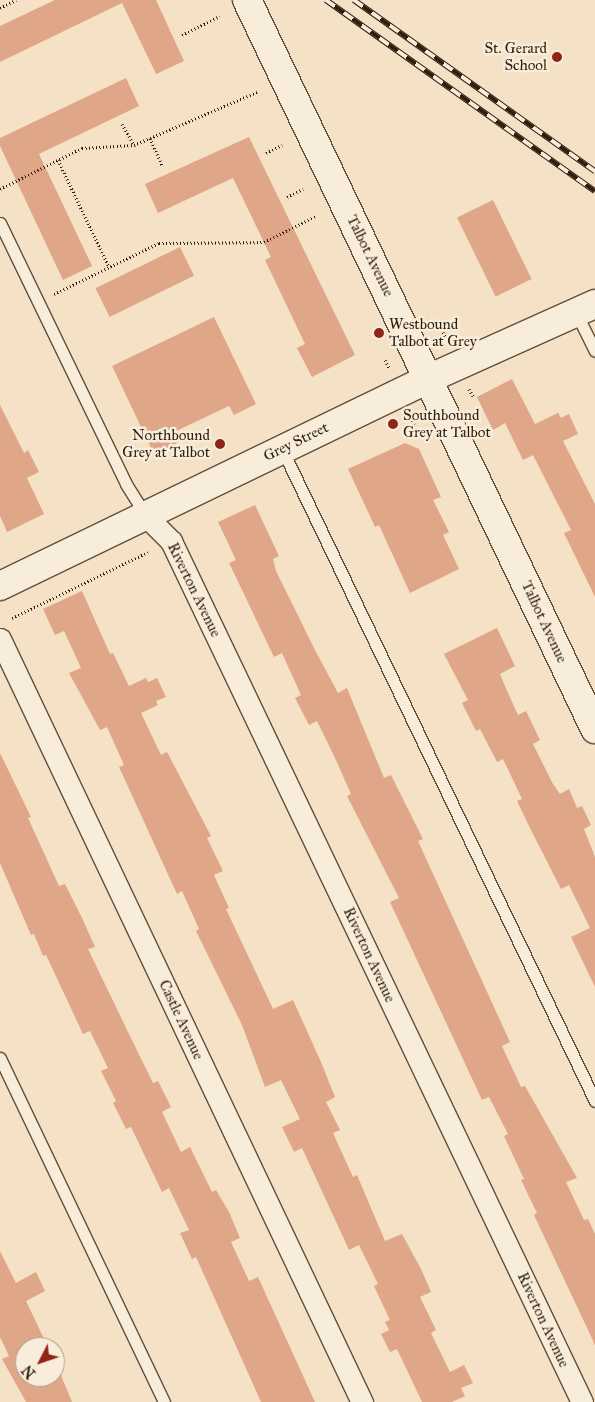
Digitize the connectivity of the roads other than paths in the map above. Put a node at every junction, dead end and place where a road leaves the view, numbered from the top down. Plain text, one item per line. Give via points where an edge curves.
1 (247, 0) edge
2 (0, 223) edge
3 (586, 308) edge
4 (595, 351) edge
5 (428, 379) junction
6 (282, 449) junction
7 (145, 515) junction
8 (0, 586) edge
9 (3, 630) edge
10 (595, 730) edge
11 (0, 1058) edge
12 (595, 1101) edge
13 (164, 1402) edge
14 (362, 1402) edge
15 (582, 1402) edge

1 - 5 street, Talbot Avenue
2 - 7 lane via 126,484
3 - 4 lane
3 - 5 street, Grey Street
5 - 6 street, Grey Street
5 - 10 street, Talbot Avenue
6 - 7 street, Grey Street
6 - 12 lane
7 - 8 street, Grey Street
7 - 15 street, Riverton Avenue via 171,541
9 - 14 street, Castle Avenue
11 - 13 lane

